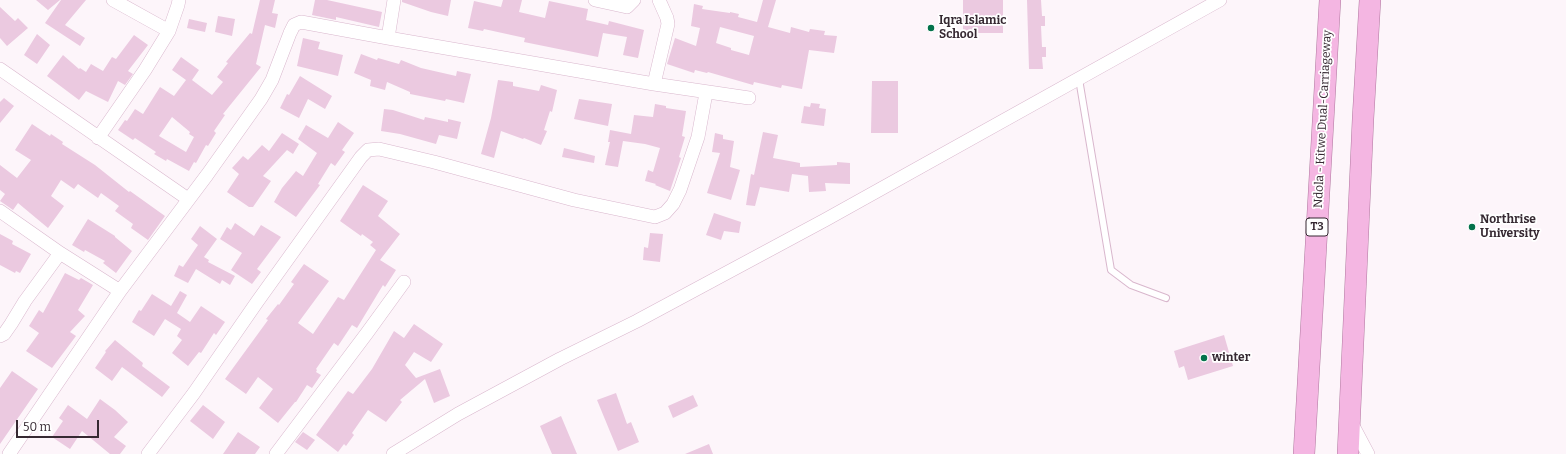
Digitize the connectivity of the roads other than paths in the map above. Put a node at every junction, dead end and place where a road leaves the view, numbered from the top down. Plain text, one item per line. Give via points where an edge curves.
1 (113, 0) edge
2 (179, 0) edge
3 (394, 0) edge
4 (595, 0) edge
5 (634, 0) edge
6 (659, 0) edge
7 (1220, 0) edge
8 (1330, 0) edge
9 (1370, 0) edge
10 (169, 31) junction
11 (388, 38) junction
12 (0, 69) edge
13 (1079, 80) junction
14 (654, 84) junction
15 (706, 93) junction
16 (749, 98) dead end
17 (98, 138) junction
18 (188, 199) junction
19 (0, 211) edge
20 (60, 253) junction
21 (404, 282) dead end
22 (120, 291) junction
23 (1166, 298) dead end
24 (0, 336) edge
25 (1349, 418) junction
26 (9, 454) edge
27 (148, 454) edge
28 (276, 454) edge
29 (393, 454) edge
30 (1304, 454) edge
31 (1348, 454) edge
32 (1368, 454) edge

1 - 10 street
2 - 10 street
3 - 11 street
4 - 5 street via 626,7
6 - 14 street via 668,18 668,24
7 - 13 street
8 - 30 highway, Ndola - Kitwe Dual-Carriageway / T3
9 - 25 highway
10 - 17 street
11 - 14 street
11 - 18 street via 301,22 294,25 272,80 261,99
12 - 17 street
13 - 23 lane via 1111,270 1131,285
13 - 29 street via 712,281 458,414
14 - 15 street
15 - 16 street
15 - 27 street via 698,137 680,190 665,213 655,217 574,200 386,150 368,150
17 - 18 street
18 - 22 street
19 - 20 street
20 - 22 street
20 - 24 street
21 - 28 street
22 - 26 street
25 - 31 highway
25 - 32 street

